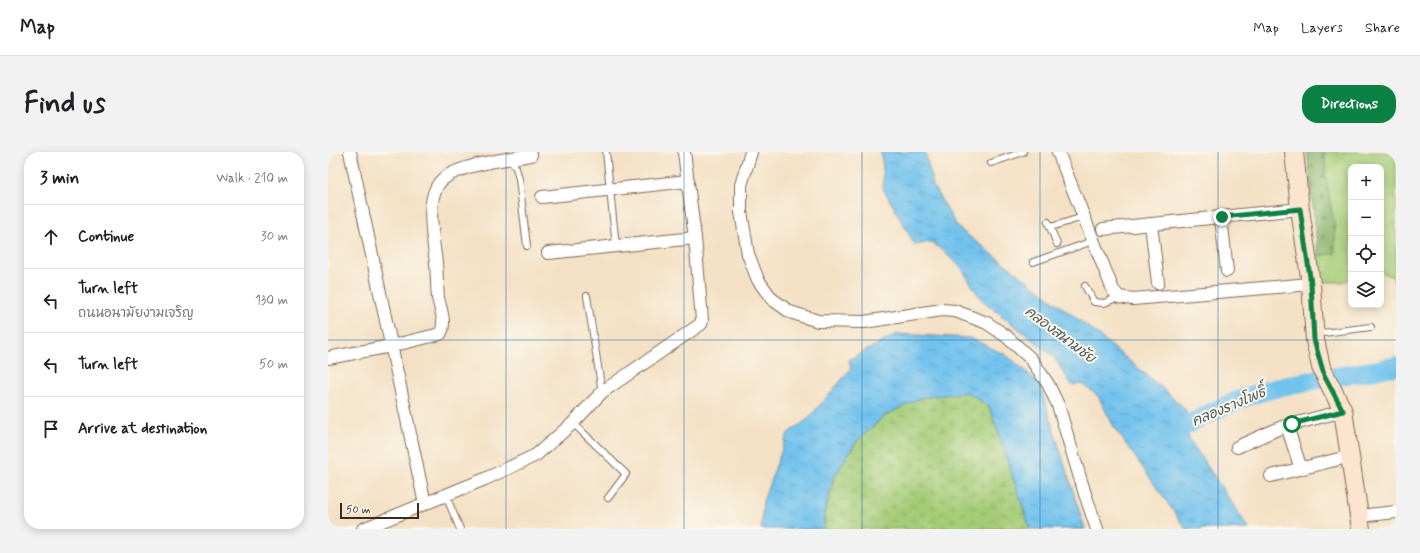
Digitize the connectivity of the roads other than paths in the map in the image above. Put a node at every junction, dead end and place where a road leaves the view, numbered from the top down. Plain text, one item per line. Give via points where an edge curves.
1 (350, 152) edge
2 (606, 152) edge
3 (684, 152) edge
4 (751, 152) edge
5 (1023, 152) edge
6 (1058, 152) edge
7 (1294, 152) edge
8 (531, 155) dead end
9 (511, 159) junction
10 (991, 163) dead end
11 (688, 181) junction
12 (610, 190) junction
13 (542, 197) dead end
14 (1300, 209) junction
15 (1083, 217) junction
16 (1222, 217) junction
17 (1151, 224) junction
18 (1103, 229) dead end
19 (696, 238) junction
20 (1093, 241) junction
21 (1057, 244) dead end
22 (527, 246) dead end
23 (616, 246) junction
24 (548, 253) dead end
25 (1033, 262) dead end
26 (1227, 271) dead end
27 (1158, 282) dead end
28 (1311, 284) junction
29 (1085, 286) dead end
30 (587, 296) dead end
31 (1118, 297) junction
32 (1371, 327) dead end
33 (1314, 334) junction
34 (391, 346) junction
35 (328, 358) edge
36 (602, 392) junction
37 (1339, 404) junction
38 (573, 424) junction
39 (1287, 426) junction
40 (1237, 447) dead end
41 (1351, 456) junction
42 (1301, 469) junction
43 (1271, 476) dead end
44 (446, 496) junction
45 (608, 498) dead end
46 (425, 504) junction
47 (1396, 512) edge
48 (1360, 523) edge
49 (366, 528) edge
50 (460, 529) edge
51 (1097, 529) edge

1 - 34 street
2 - 12 lane
3 - 11 street
4 - 51 street via 741,185 741,212 748,254 758,280 772,299 790,312 818,321 864,322 942,310 955,311 987,323 1006,336 1031,359 1048,384 1058,405
5 - 10 lane
6 - 15 street
7 - 14 street
8 - 9 street
9 - 22 lane via 519,179
9 - 34 street via 475,165 449,175 438,184 432,197 431,208 442,330 439,335
11 - 12 street
11 - 19 street
12 - 13 street
12 - 23 lane
14 - 16 street
14 - 28 street
15 - 20 street
15 - 21 lane via 1050,224
16 - 17 street
16 - 26 street
17 - 18 street
17 - 27 street
19 - 23 street
19 - 36 street via 701,324
20 - 25 lane
20 - 31 street
23 - 24 street
28 - 31 street via 1133,299
28 - 33 street
29 - 31 lane via 1094,302 1104,303
30 - 36 lane
32 - 33 lane
33 - 37 street via 1321,367
34 - 35 street
34 - 46 street
36 - 38 street
37 - 39 street
37 - 41 street
38 - 44 street via 536,455
38 - 45 lane via 625,473 626,476
39 - 40 street
39 - 42 street
41 - 42 street
41 - 48 street
42 - 43 street
44 - 46 street
44 - 50 lane
46 - 49 street
47 - 48 street

